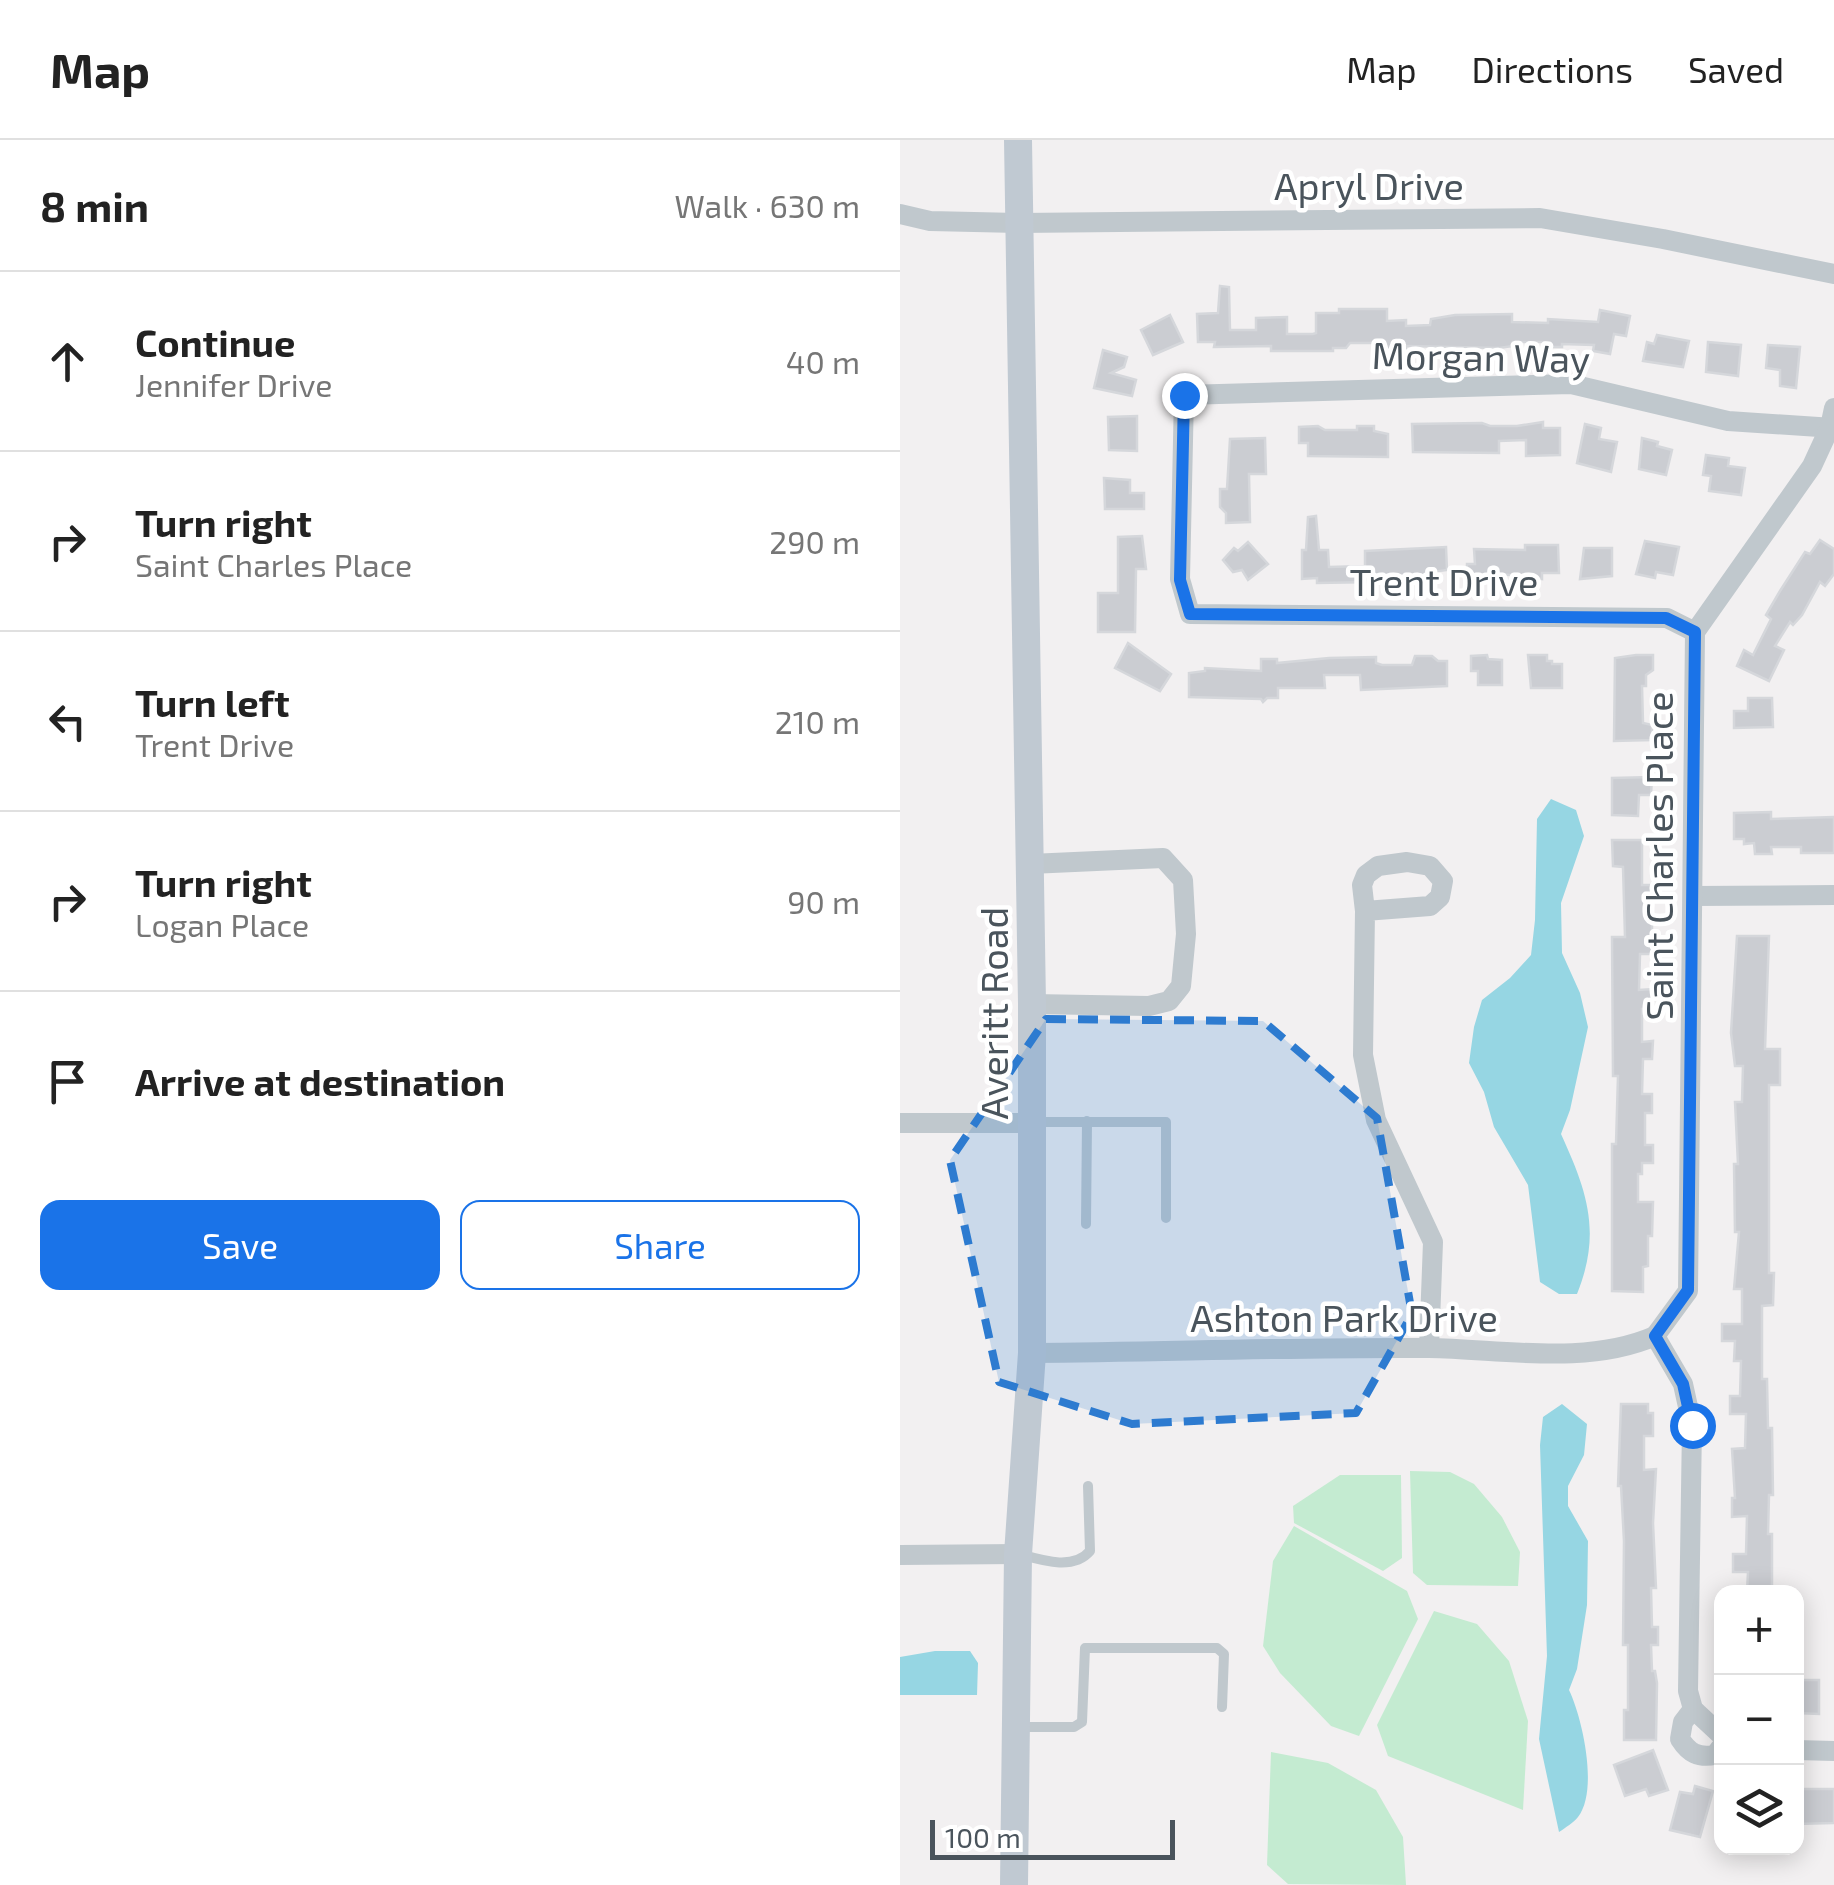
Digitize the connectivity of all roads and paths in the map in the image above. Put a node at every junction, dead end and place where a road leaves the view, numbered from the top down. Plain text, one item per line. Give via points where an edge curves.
1 (1018, 140) edge
2 (900, 214) edge
3 (1018, 223) junction
4 (1834, 274) edge
5 (1833, 421) edge
6 (1190, 614) joint
7 (1695, 632) junction
8 (1030, 864) junction
9 (1834, 894) edge
10 (1694, 896) junction
11 (1365, 910) dead end
12 (1032, 1004) junction
13 (1087, 1121) junction
14 (900, 1123) edge
15 (1030, 1123) junction
16 (1166, 1218) dead end
17 (1086, 1224) dead end
18 (1655, 1336) junction
19 (1428, 1348) junction
20 (1032, 1353) junction
21 (1088, 1486) dead end
22 (1018, 1554) junction
23 (900, 1555) edge
24 (1222, 1706) dead end
25 (1693, 1709) junction
26 (1016, 1726) junction
27 (1714, 1729) edge
28 (1804, 1750) edge
29 (1834, 1751) edge
30 (1714, 1755) edge
31 (1014, 1885) edge

1 - 3 street, Averitt Road
2 - 3 street, Apryl Drive
3 - 4 street, Apryl Drive via 1540,218
3 - 8 street, Averitt Road
5 - 6 street, Morgan Way via 1728,421 1571,384 1184,395 1180,580
5 - 7 street via 1812,466
6 - 7 street, Trent Drive via 1666,618
7 - 10 street, Saint Charles Place
8 - 12 street, Averitt Road
8 - 12 street via 1163,858 1183,880 1186,934 1181,986 1169,1001
9 - 10 street
10 - 18 street, Saint Charles Place via 1688,1290
11 - 19 street via 1363,1055 1376,1120 1433,1242
12 - 15 street, Averitt Road
13 - 15 lane
13 - 16 lane via 1166,1122
13 - 17 lane
14 - 15 street
15 - 20 street, Averitt Road
18 - 19 street, Ashton Park Drive via 1574,1353
18 - 25 street via 1683,1384 1692,1425
19 - 20 street, Ashton Park Drive
20 - 22 street, Averitt Road
21 - 22 lane via 1090,1551 1083,1559
22 - 23 street
22 - 26 street, Averitt Road
24 - 26 lane via 1224,1654 1218,1648 1084,1648 1082,1722
25 - 27 street
25 - 30 street via 1680,1739 1702,1757
26 - 31 street, Averitt Road
28 - 29 street

